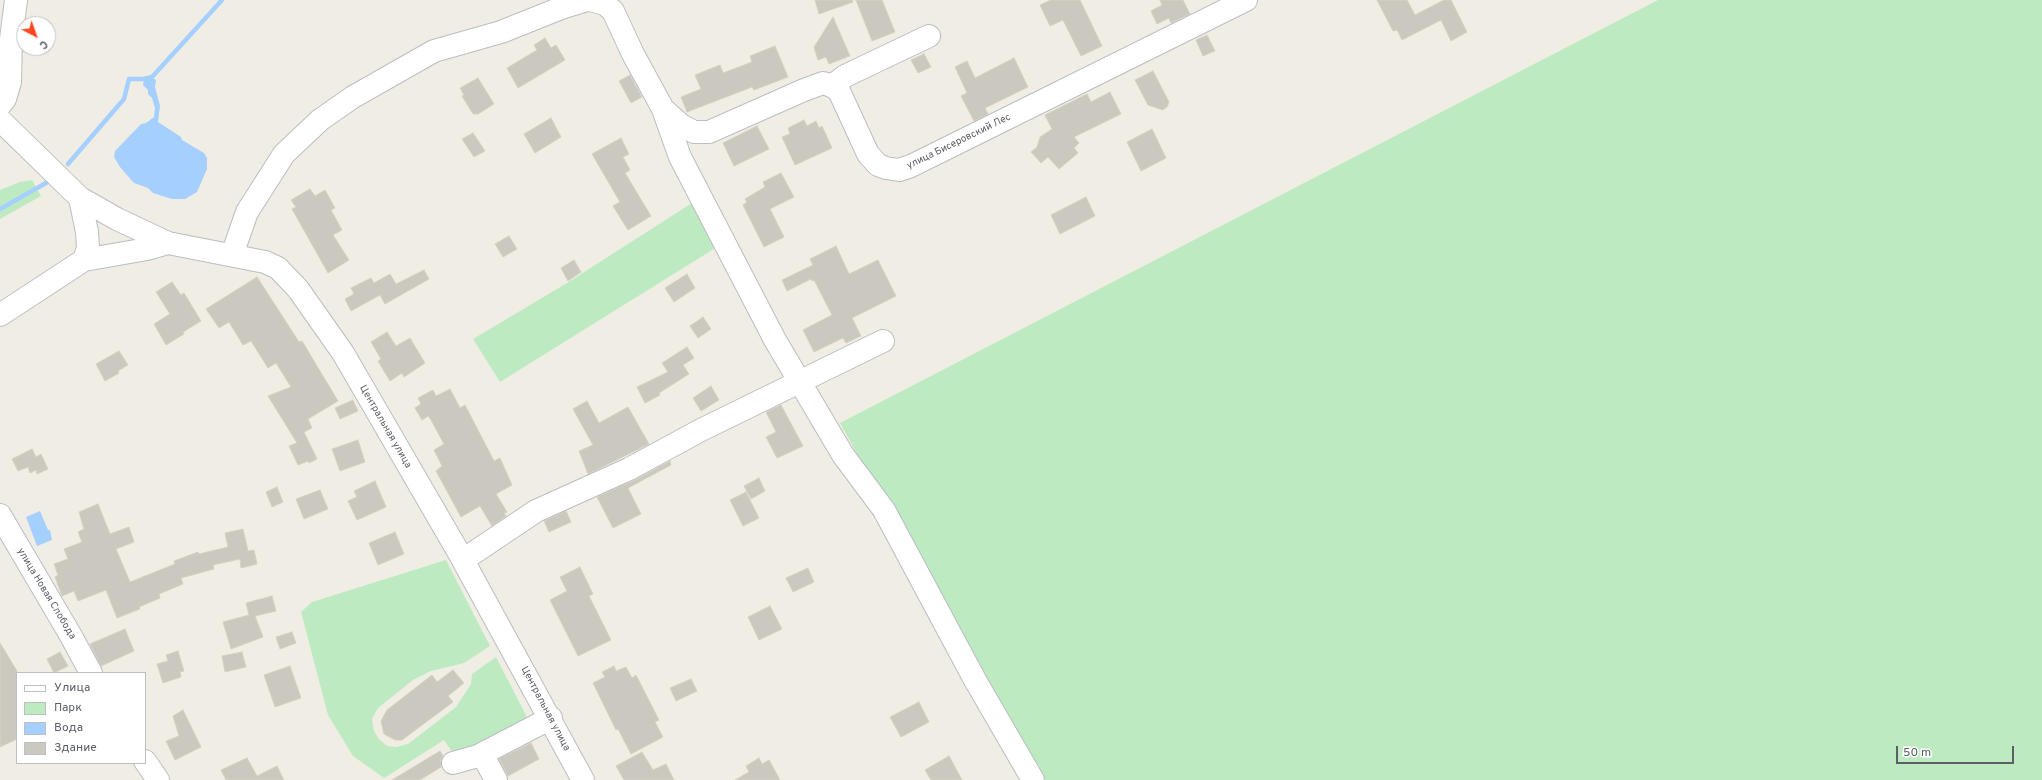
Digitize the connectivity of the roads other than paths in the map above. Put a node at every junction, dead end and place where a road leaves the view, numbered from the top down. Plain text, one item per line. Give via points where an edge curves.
1 (16, 0) edge
2 (1246, 0) edge
3 (595, 1) edge
4 (929, 36) dead end
5 (832, 86) junction
6 (0, 105) edge
7 (663, 109) junction
8 (0, 120) edge
9 (80, 198) junction
10 (168, 243) junction
11 (232, 255) junction
12 (84, 260) junction
13 (0, 315) edge
14 (883, 341) dead end
15 (799, 382) junction
16 (0, 515) edge
17 (463, 560) junction
18 (90, 672) edge
19 (551, 718) junction
20 (482, 754) junction
21 (146, 762) edge
22 (453, 763) dead end
23 (158, 780) edge
24 (496, 780) edge
25 (583, 780) edge
26 (1033, 780) edge

1 - 6 street via 11,39 10,82 5,99
2 - 5 street, улица Бисеровский Лес via 899,170 878,165 868,154 845,101 839,91
3 - 7 street via 613,11
3 - 11 street via 561,8 501,32 434,51 354,97 320,120 284,154 247,212
4 - 5 street via 845,76
5 - 7 street via 823,83 804,90 709,132 694,132 681,125
7 - 15 street via 680,157
8 - 9 street, Центральная улица
9 - 10 street, Центральная улица via 116,219
9 - 12 street via 87,232 88,248
10 - 11 street, Центральная улица
10 - 12 street via 147,250
11 - 17 street, Центральная улица via 265,262 278,268 298,289 343,354
12 - 13 street
14 - 15 street
15 - 17 street via 629,468 536,511
15 - 26 street via 843,455 884,510
16 - 18 street, улица Новая Слобода
17 - 19 street, Центральная улица
19 - 20 street
19 - 25 street, Центральная улица
20 - 22 street
20 - 24 street
21 - 23 street

